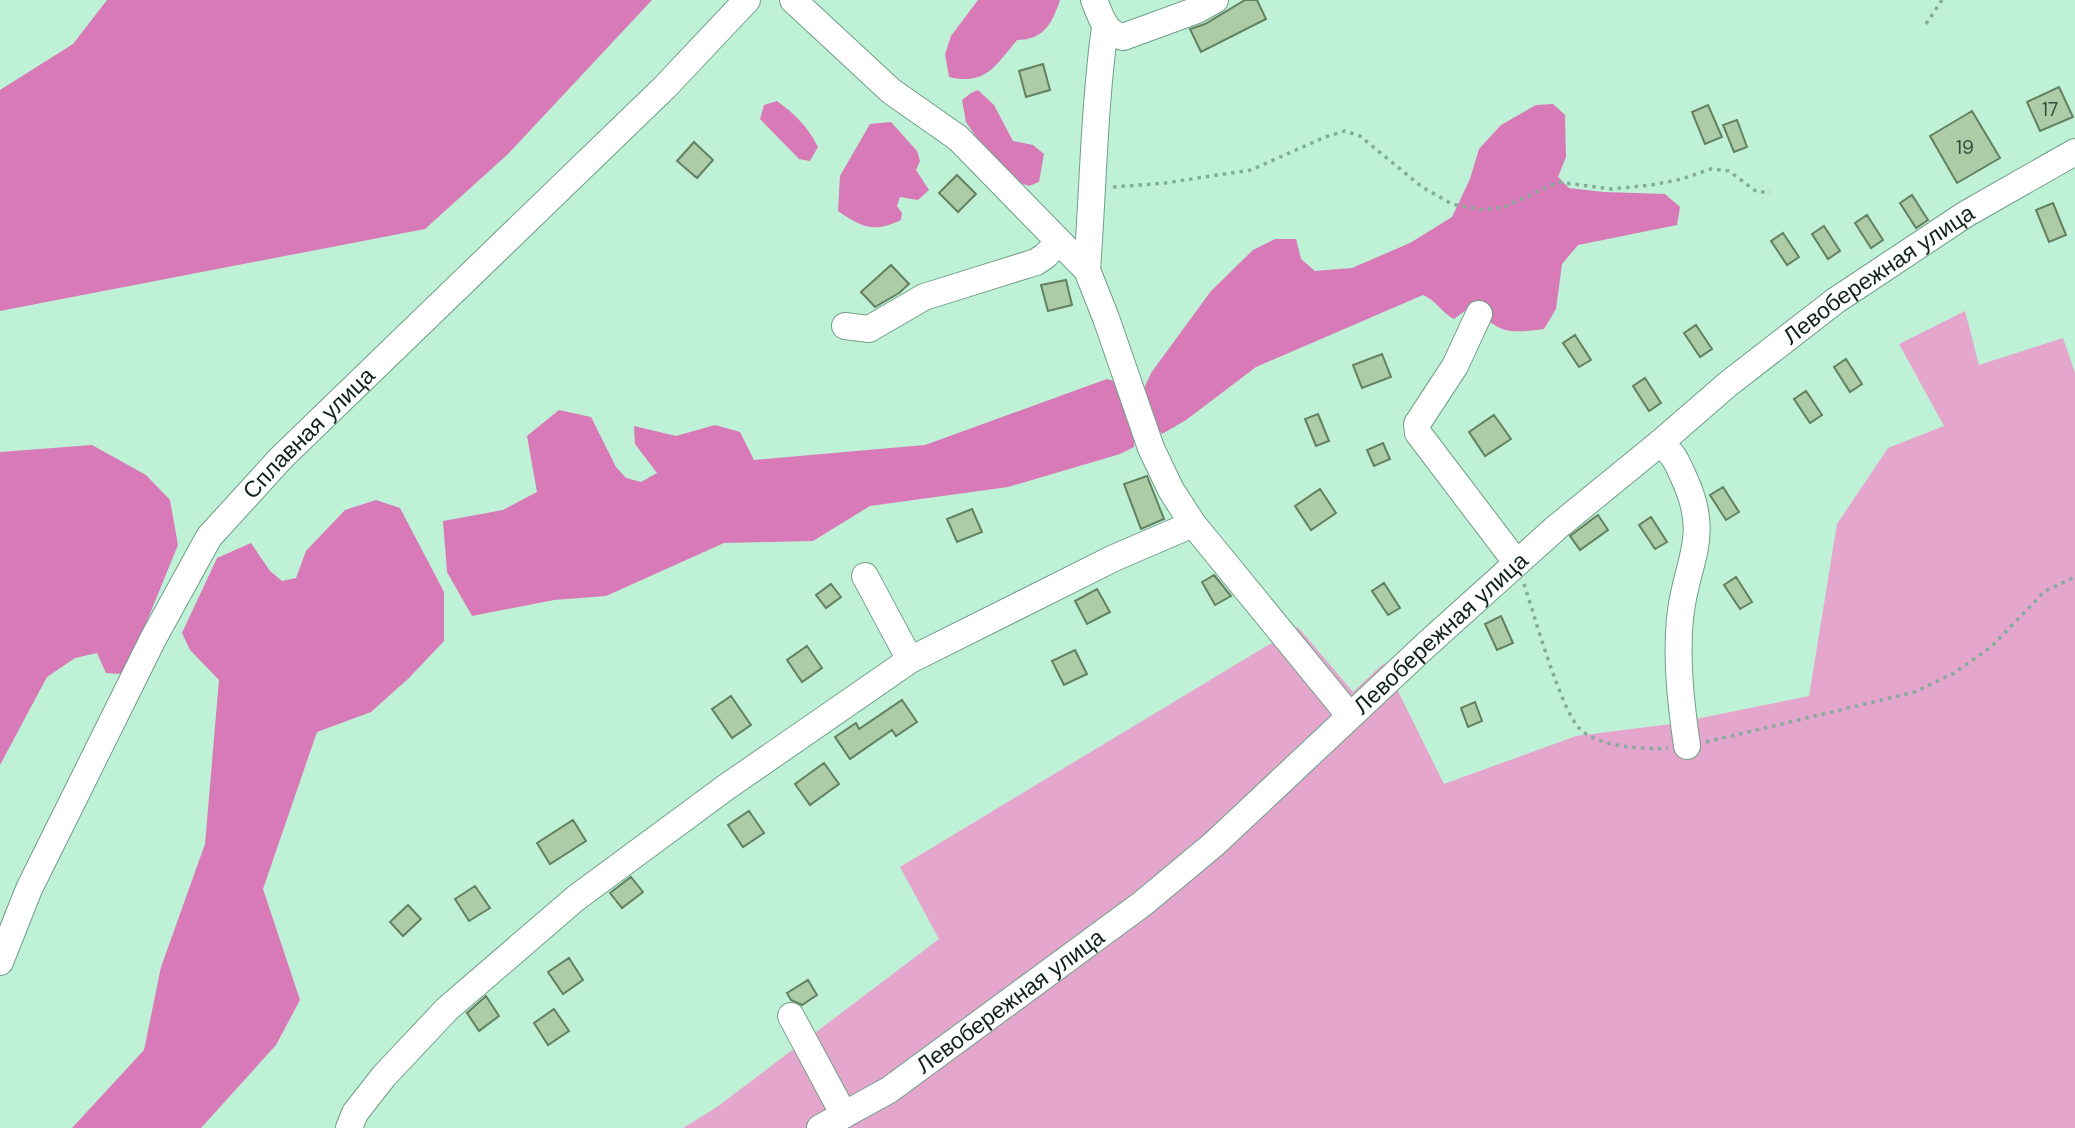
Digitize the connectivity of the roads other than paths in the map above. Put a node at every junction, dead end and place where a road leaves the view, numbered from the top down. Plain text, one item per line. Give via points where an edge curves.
1 (747, 0) edge
2 (793, 0) edge
3 (1094, 0) edge
4 (1215, 0) edge
5 (1105, 26) junction
6 (2075, 152) edge
7 (1059, 242) junction
8 (1087, 270) junction
9 (1479, 314) dead end
10 (845, 326) dead end
11 (1660, 443) junction
12 (1193, 524) junction
13 (1516, 562) junction
14 (865, 576) dead end
15 (910, 660) junction
16 (1350, 716) junction
17 (1687, 746) road end
18 (0, 962) edge
19 (791, 1016) dead end
20 (845, 1115) junction
21 (349, 1128) edge
22 (820, 1128) edge

1 - 18 street, Сплавная улица via 665,88 281,458 209,537 35,876
2 - 7 street via 891,91 958,138
3 - 5 street
4 - 5 street via 1130,36 1116,36
5 - 8 street
6 - 11 street, Левобережная улица via 1966,214 1835,301
7 - 8 street
7 - 10 street via 1036,261 924,297 869,329
8 - 12 street via 1150,448
9 - 13 street via 1455,366 1417,424 1418,433
11 - 13 street, Левобережная улица
11 - 17 street via 1673,454 1698,520 1680,618 1679,684
12 - 15 street via 1114,558
12 - 16 street
13 - 16 street, Левобережная улица
14 - 15 street
15 - 21 street via 576,898 447,1009 384,1076
16 - 20 street, Левобережная улица via 1214,844 1142,904 889,1090
19 - 20 street
20 - 22 street, Левобережная улица

